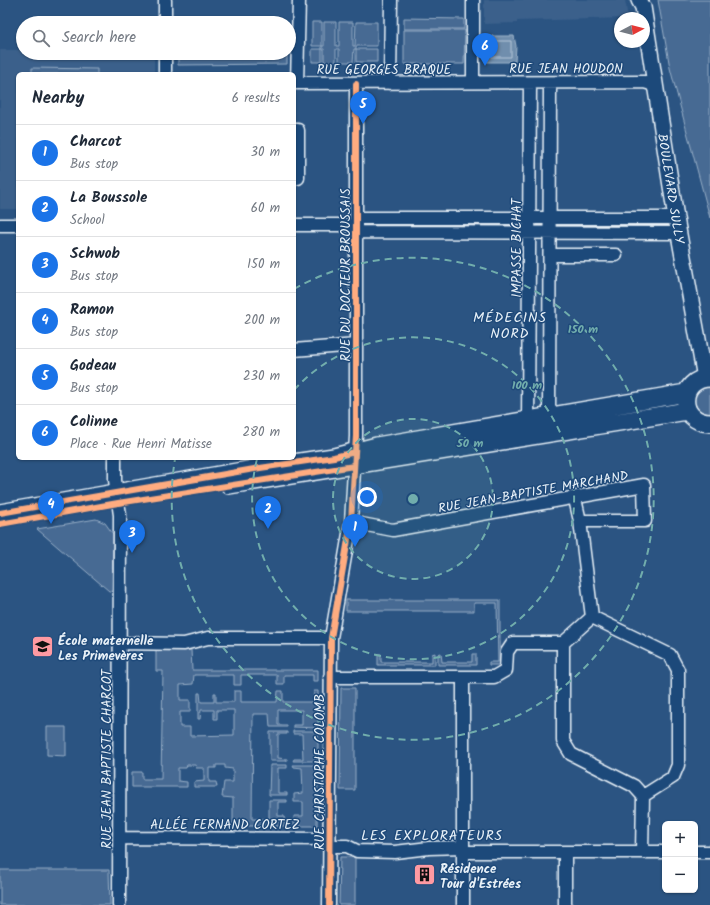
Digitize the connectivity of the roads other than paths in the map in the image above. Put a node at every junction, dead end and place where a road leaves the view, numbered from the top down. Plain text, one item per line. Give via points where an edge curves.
1 (165, 0) edge
2 (299, 0) edge
3 (391, 0) edge
4 (473, 0) edge
5 (639, 0) edge
6 (165, 16) edge
7 (165, 60) edge
8 (165, 72) edge
9 (473, 82) junction
10 (296, 83) edge
11 (390, 83) junction
12 (530, 83) junction
13 (550, 83) junction
14 (356, 84) junction
15 (656, 89) junction
16 (296, 130) edge
17 (296, 178) edge
18 (530, 218) junction
19 (550, 218) junction
20 (676, 218) junction
21 (0, 225) edge
22 (16, 225) edge
23 (296, 225) edge
24 (356, 225) junction
25 (530, 232) junction
26 (550, 233) junction
27 (679, 233) junction
28 (550, 255) junction
29 (616, 255) dead end
30 (356, 345) junction
31 (296, 350) edge
32 (707, 378) edge
33 (686, 393) junction
34 (687, 410) junction
35 (549, 425) junction
36 (708, 428) edge
37 (528, 429) junction
38 (355, 459) junction
39 (115, 460) edge
40 (118, 498) junction
41 (575, 499) junction
42 (0, 513) edge
43 (580, 521) junction
44 (351, 522) junction
45 (0, 524) edge
46 (592, 617) junction
47 (331, 638) junction
48 (120, 643) junction
49 (563, 643) junction
50 (330, 678) junction
51 (463, 678) junction
52 (643, 796) junction
53 (120, 838) junction
54 (330, 843) junction
55 (463, 850) junction
56 (565, 852) junction
57 (642, 852) junction
58 (662, 852) edge
59 (698, 852) edge
60 (710, 852) edge
61 (119, 905) edge
62 (329, 905) edge
63 (463, 905) edge
64 (565, 905) edge

1 - 6 street
2 - 10 street
3 - 11 street
4 - 9 street
5 - 15 street, BOULEVARD SULLY via 643,7
7 - 8 street
9 - 11 street, RUE GEORGES BRAQUE
9 - 12 street, RUE JEAN HOUDON
10 - 14 street, RUE GEORGES BRAQUE
11 - 14 street, RUE GEORGES BRAQUE
12 - 13 street, RUE JEAN HOUDON
12 - 18 street, IMPASSE BICHAT
13 - 15 street, RUE JEAN HOUDON via 644,82
13 - 19 street
14 - 24 street, RUE DU DOCTEUR BROUSSAIS
15 - 20 street, BOULEVARD SULLY
16 - 17 street
18 - 19 street
18 - 24 street
18 - 25 street, IMPASSE BICHAT
19 - 20 street
19 - 26 street
20 - 27 street, BOULEVARD SULLY
21 - 22 street
23 - 24 street
24 - 25 street
24 - 30 street, RUE DU DOCTEUR BROUSSAIS
25 - 26 street
25 - 37 street, IMPASSE BICHAT
26 - 27 street
26 - 28 street
27 - 32 street, BOULEVARD SULLY
28 - 29 street
28 - 35 street
30 - 31 street
30 - 38 street, RUE DU DOCTEUR BROUSSAIS
32 - 33 main road via 692,384
33 - 34 main road
33 - 35 main road
34 - 35 main road
34 - 36 main road
35 - 37 main road
37 - 38 main road via 377,446
38 - 40 main road via 334,457 260,468
38 - 44 street
39 - 40 street, RUE JEAN BAPTISTE CHARCOT
40 - 42 main road
40 - 45 main road
40 - 48 street, RUE JEAN BAPTISTE CHARCOT
41 - 43 street
41 - 43 street, RUE JEAN-BAPTISTE MARCHAND via 644,485 645,522
41 - 44 street, RUE JEAN-BAPTISTE MARCHAND via 393,530
43 - 46 street
44 - 47 street
46 - 49 street
46 - 52 street via 670,655 678,670 678,765 673,777
47 - 48 street via 208,638 184,644
47 - 50 street, RUE CHRISTOPHE COLOMB
48 - 53 street, RUE JEAN BAPTISTE CHARCOT
49 - 51 street via 514,643 507,652 506,670 499,675 490,678
49 - 52 street via 563,741 571,754 634,786
50 - 51 street
50 - 54 street, RUE CHRISTOPHE COLOMB
51 - 55 street
52 - 57 street
53 - 54 street, ALLÉE FERNAND CORTEZ
53 - 61 street, RUE JEAN BAPTISTE CHARCOT
54 - 55 street, ALLÉE FERNAND CORTEZ via 348,846 357,851 395,852 429,848
54 - 62 street, RUE CHRISTOPHE COLOMB
55 - 56 street, ALLÉE FERNAND CORTEZ
55 - 63 street
56 - 57 street, ALLÉE FERNAND CORTEZ
56 - 64 street
57 - 58 street, ALLÉE FERNAND CORTEZ
59 - 60 street

